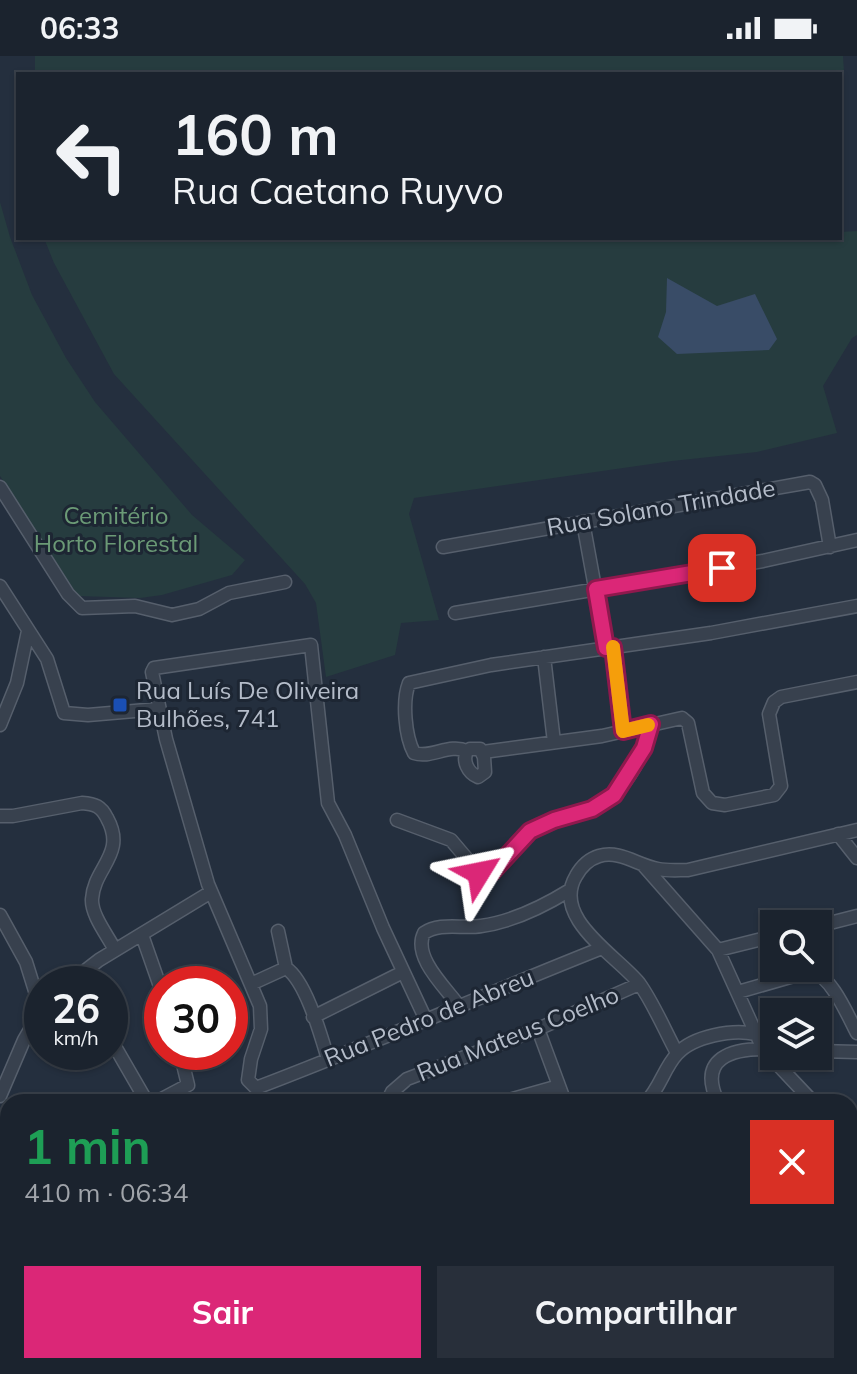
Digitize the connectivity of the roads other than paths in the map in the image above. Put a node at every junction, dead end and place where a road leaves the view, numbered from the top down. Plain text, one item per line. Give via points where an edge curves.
1 (0, 487) edge
2 (583, 522) junction
3 (857, 540) edge
4 (443, 547) dead end
5 (830, 547) junction
6 (285, 582) dead end
7 (0, 586) edge
8 (596, 589) junction
9 (857, 606) edge
10 (455, 613) dead end
11 (28, 631) junction
12 (609, 648) junction
13 (544, 657) junction
14 (855, 686) edge
15 (158, 709) junction
16 (651, 724) junction
17 (0, 725) edge
18 (623, 731) junction
19 (554, 742) junction
20 (467, 751) junction
21 (483, 752) junction
22 (0, 816) edge
23 (397, 820) dead end
24 (857, 830) edge
25 (838, 834) junction
26 (857, 858) edge
27 (644, 866) junction
28 (570, 890) junction
29 (211, 892) junction
30 (0, 915) edge
31 (856, 918) edge
32 (832, 923) edge
33 (278, 931) dead end
34 (142, 935) junction
35 (760, 940) edge
36 (602, 948) junction
37 (115, 950) junction
38 (718, 950) junction
39 (28, 966) edge
40 (94, 966) edge
41 (153, 966) edge
42 (286, 968) junction
43 (403, 972) junction
44 (251, 984) junction
45 (639, 984) junction
46 (738, 992) junction
47 (459, 1006) junction
48 (313, 1017) junction
49 (426, 1020) junction
50 (538, 1029) junction
51 (857, 1033) edge
52 (755, 1034) junction
53 (760, 1040) edge
54 (24, 1045) edge
55 (760, 1049) edge
56 (832, 1051) edge
57 (857, 1052) edge
58 (677, 1053) junction
59 (328, 1059) junction
60 (128, 1067) edge
61 (184, 1070) edge
62 (786, 1070) edge
63 (559, 1086) junction
64 (1, 1094) edge
65 (145, 1094) edge
66 (166, 1094) edge
67 (392, 1094) edge
68 (530, 1094) edge
69 (562, 1094) edge
70 (652, 1094) edge
71 (716, 1094) edge
72 (806, 1094) edge

1 - 6 street via 82,608 135,606 172,615 199,609 229,593
2 - 4 street, Rua Solano Trindade
2 - 5 street, Rua Solano Trindade via 810,482 822,500
2 - 8 street
3 - 5 street
5 - 8 street
7 - 11 street
8 - 10 street
8 - 12 street
9 - 12 street
11 - 15 street via 47,659 64,713
11 - 17 street via 17,683
12 - 13 street
12 - 18 street
13 - 19 street
13 - 20 street via 411,681 406,696 414,753
14 - 16 street via 774,702 769,714 781,786 774,795 725,805 707,800 688,723 682,718
15 - 29 street
15 - 43 street via 152,672 156,666 311,645 328,803
16 - 18 street
16 - 23 street via 644,748 614,795 592,809 530,831 487,876 451,840
18 - 19 street
19 - 21 street
20 - 21 street
20 - 21 street via 468,769 478,777 486,769
22 - 37 street via 82,803 102,810 114,846 92,902
24 - 25 street
25 - 26 street
25 - 27 street via 688,870
27 - 28 street via 620,856 596,857 581,869
27 - 38 street
28 - 36 street via 575,915
28 - 47 street via 499,922 424,933 424,957
29 - 34 street
29 - 44 street
30 - 39 street
31 - 32 street
33 - 42 street
34 - 37 street
34 - 41 street
35 - 38 street
36 - 45 street
36 - 47 street, Rua Pedro de Abreu
37 - 40 street
38 - 46 street
42 - 44 street
42 - 48 street
43 - 48 street
43 - 49 street
44 - 59 street, Rua Pedro de Abreu via 262,1019 248,1071 256,1088
45 - 50 street, Rua Mateus Coelho
45 - 58 street
46 - 51 street via 818,973
46 - 52 street
47 - 49 street, Rua Pedro de Abreu
48 - 59 street
49 - 59 street, Rua Pedro de Abreu
50 - 63 street
50 - 67 street, Rua Mateus Coelho via 407,1079
52 - 53 street
52 - 58 street via 726,1033
54 - 64 street
55 - 71 street via 733,1051 716,1063
56 - 57 street
58 - 70 street
60 - 65 street
61 - 66 street via 188,1085
62 - 72 street
63 - 68 street
63 - 69 street

